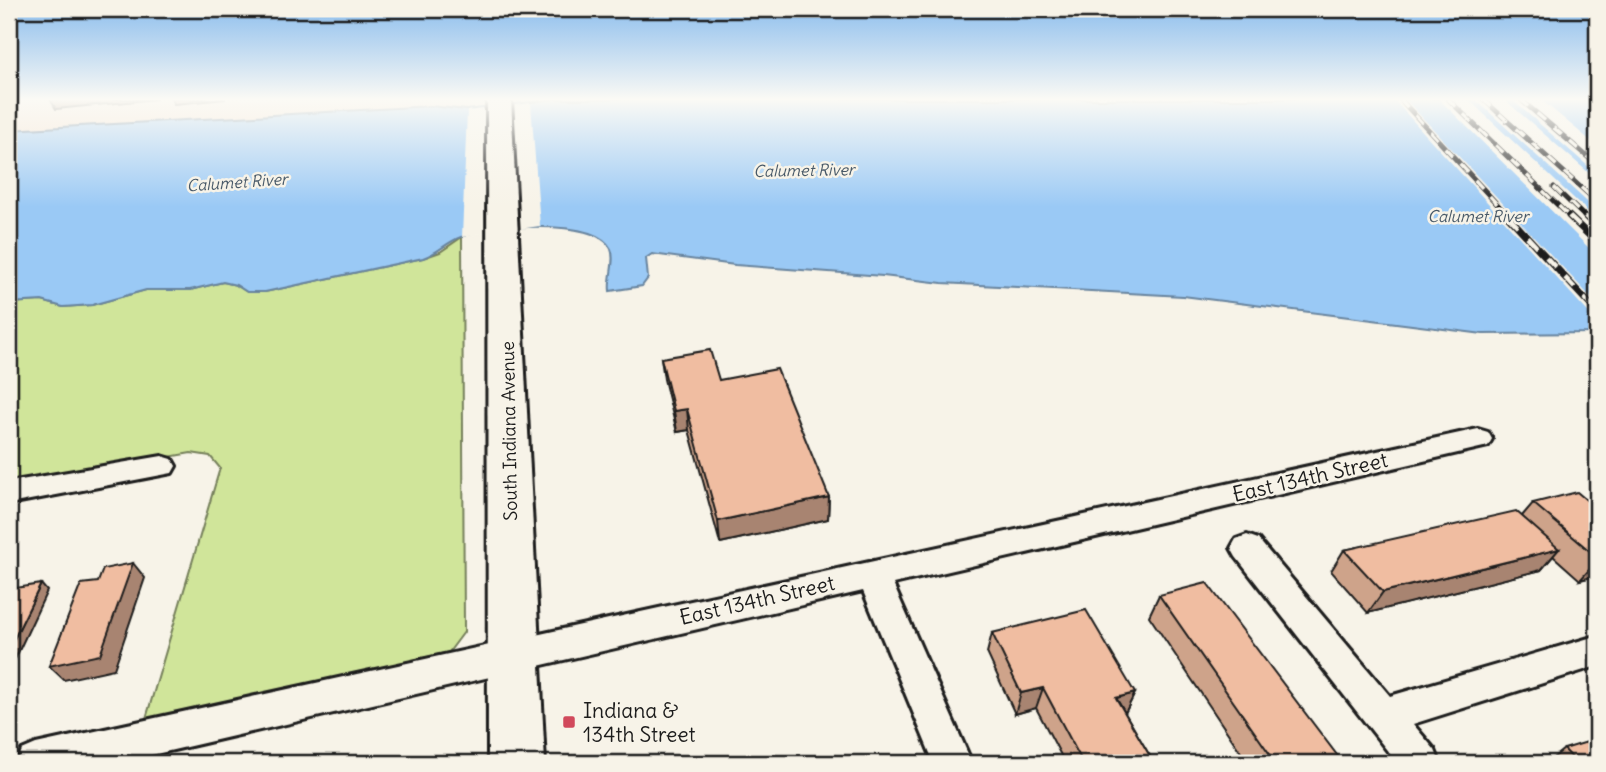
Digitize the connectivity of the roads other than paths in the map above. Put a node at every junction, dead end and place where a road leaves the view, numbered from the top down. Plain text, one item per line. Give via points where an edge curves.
1 (500, 135) edge
2 (1478, 439) dead end
3 (162, 466) dead end
4 (9, 493) edge
5 (1247, 548) dead end
6 (872, 574) junction
7 (1596, 651) edge
8 (514, 654) junction
9 (1383, 716) junction
10 (36, 763) edge
11 (517, 763) edge
12 (953, 763) edge
13 (1421, 763) edge

1 - 8 main road, South Indiana Avenue
2 - 6 street, East 134th Street
3 - 4 street
5 - 9 street
6 - 8 street, East 134th Street
6 - 12 street
7 - 9 street
8 - 10 street, East 134th Street
8 - 11 main road, South Indiana Avenue
9 - 13 street

